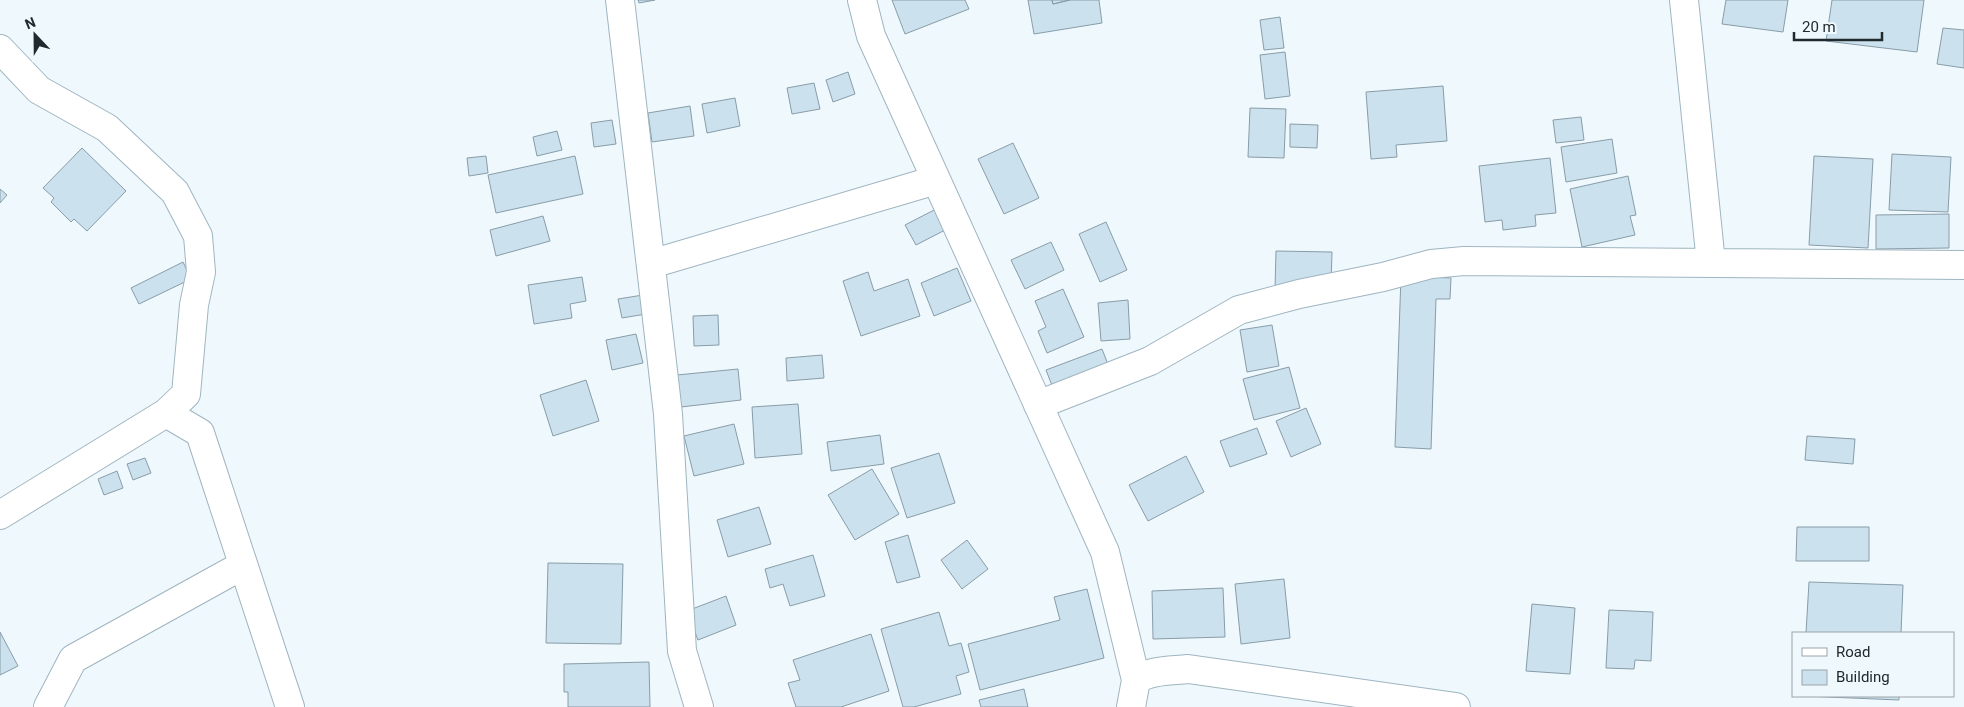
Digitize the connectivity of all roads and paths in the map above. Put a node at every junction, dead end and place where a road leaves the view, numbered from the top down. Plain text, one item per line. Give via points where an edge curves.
1 (620, 0) edge
2 (862, 0) edge
3 (1684, 0) edge
4 (0, 49) edge
5 (936, 180) junction
6 (1711, 263) junction
7 (651, 264) junction
8 (1964, 265) edge
9 (1038, 405) junction
10 (166, 413) junction
11 (0, 515) edge
12 (243, 565) junction
13 (1136, 680) junction
14 (48, 707) edge
15 (290, 707) edge
16 (699, 707) edge
17 (1131, 707) edge
18 (1456, 707) edge

1 - 7 street
2 - 5 street via 871,36
3 - 6 street
4 - 10 street via 39,90 107,128 175,192 198,236 201,272 194,305 186,394
5 - 7 street
5 - 9 street
6 - 8 street
6 - 9 street via 1464,261 1431,264 1240,310 1150,361
7 - 16 street via 668,414 682,651
9 - 13 street via 1105,552
10 - 11 street
10 - 12 street via 200,433
12 - 14 street via 73,659
12 - 15 street
13 - 17 street
13 - 18 street via 1152,673 1188,670

